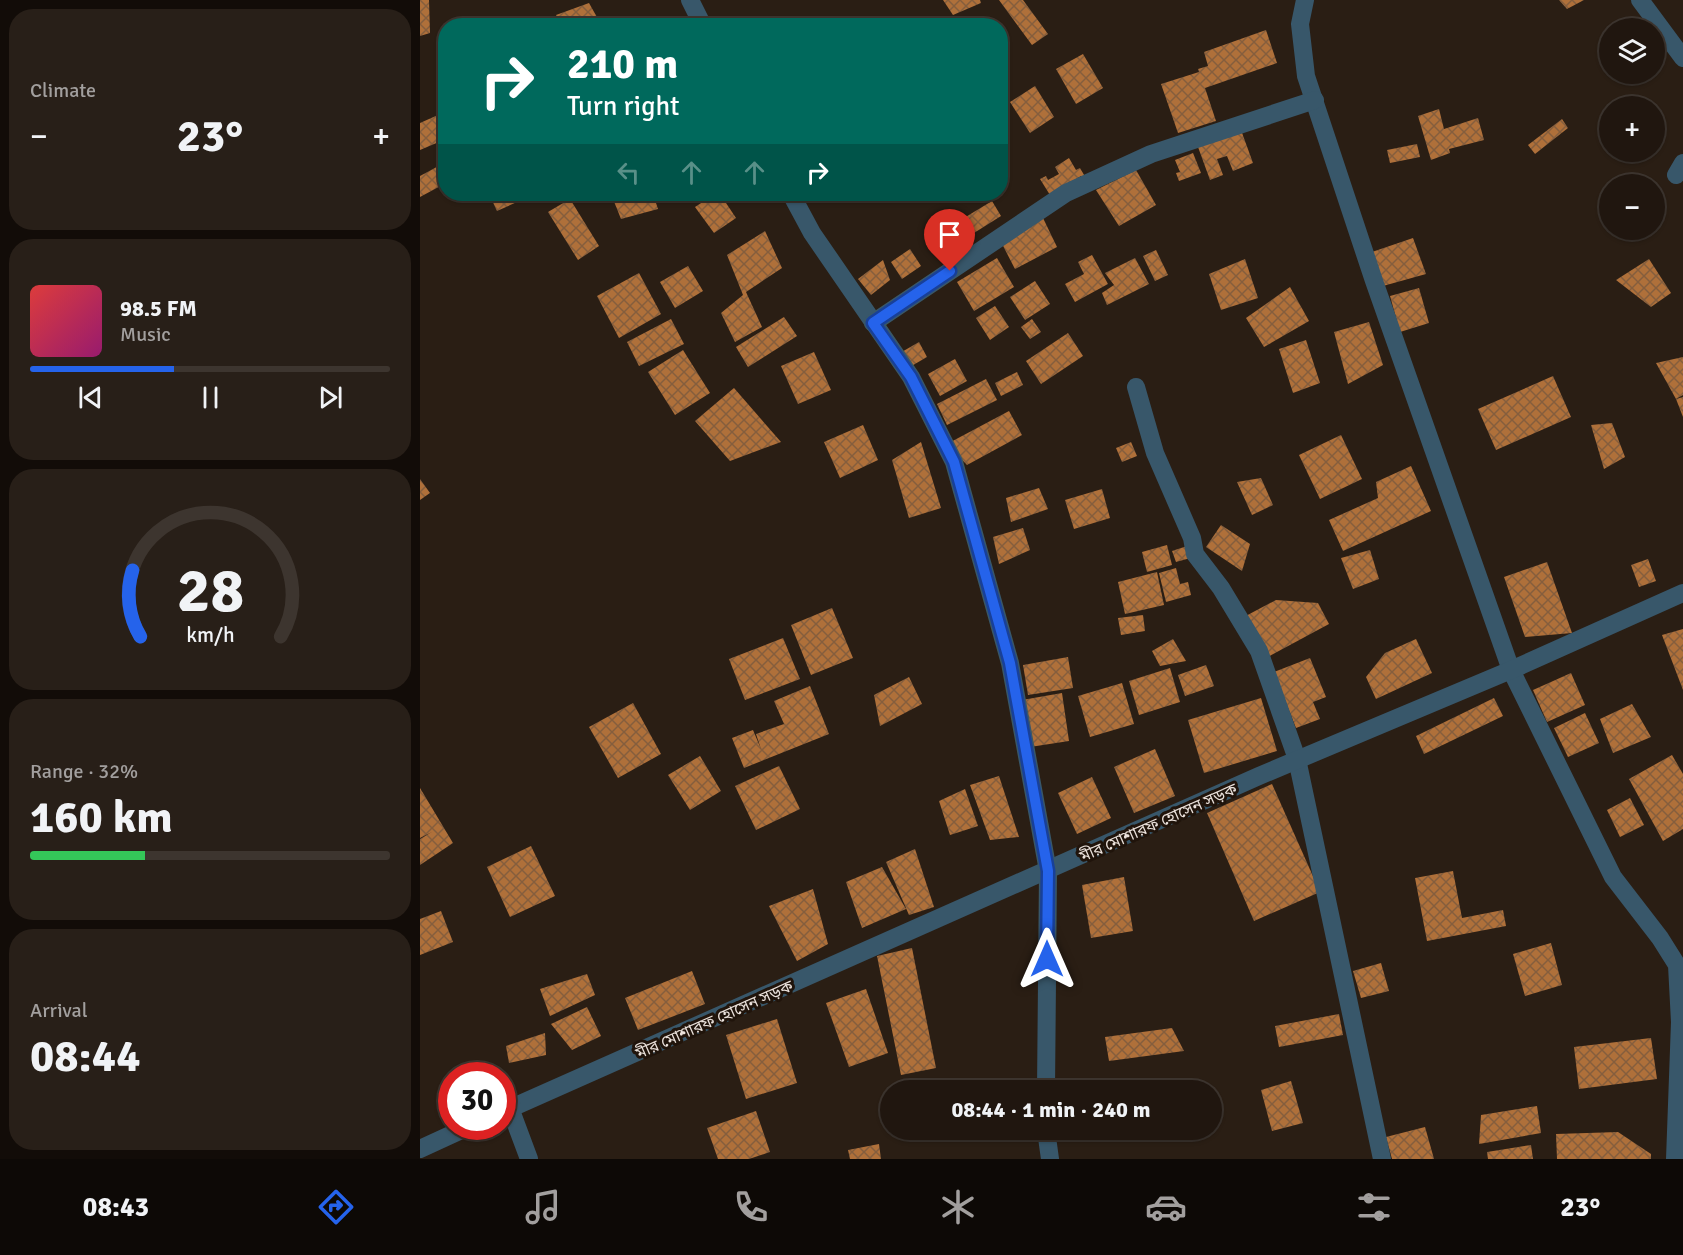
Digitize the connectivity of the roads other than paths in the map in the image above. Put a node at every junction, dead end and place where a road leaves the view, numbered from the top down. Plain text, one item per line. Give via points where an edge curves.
1 (690, 0) edge
2 (1305, 0) edge
3 (1640, 0) edge
4 (700, 18) edge
5 (1683, 58) edge
6 (1315, 100) junction
7 (795, 201) edge
8 (873, 323) junction
9 (1136, 387) dead end
10 (1683, 593) edge
11 (1511, 670) junction
12 (1297, 759) junction
13 (1048, 871) junction
14 (1046, 1080) edge
15 (516, 1106) edge
16 (516, 1131) edge
17 (440, 1140) edge
18 (1047, 1140) edge
19 (420, 1149) edge
20 (529, 1159) edge
21 (1050, 1159) edge
22 (1382, 1159) edge
23 (1675, 1159) edge

1 - 4 street
2 - 6 street via 1300,24 1306,76
3 - 5 street
6 - 8 street via 1151,154 1066,193
6 - 11 street via 1374,281
7 - 8 street
8 - 13 street via 911,377 954,462 1010,663
9 - 12 street via 1155,453 1196,554 1259,651
10 - 11 street, মীর মোশারফ হোসেন সড়ক
11 - 12 street, মীর মোশারফ হোসেন সড়ক
11 - 23 street via 1613,877 1677,965 1680,1022
12 - 13 street, মীর মোশারফ হোসেন সড়ক
12 - 22 street
13 - 14 street
13 - 15 street, মীর মোশারফ হোসেন সড়ক
16 - 20 street
17 - 19 street
18 - 21 street

